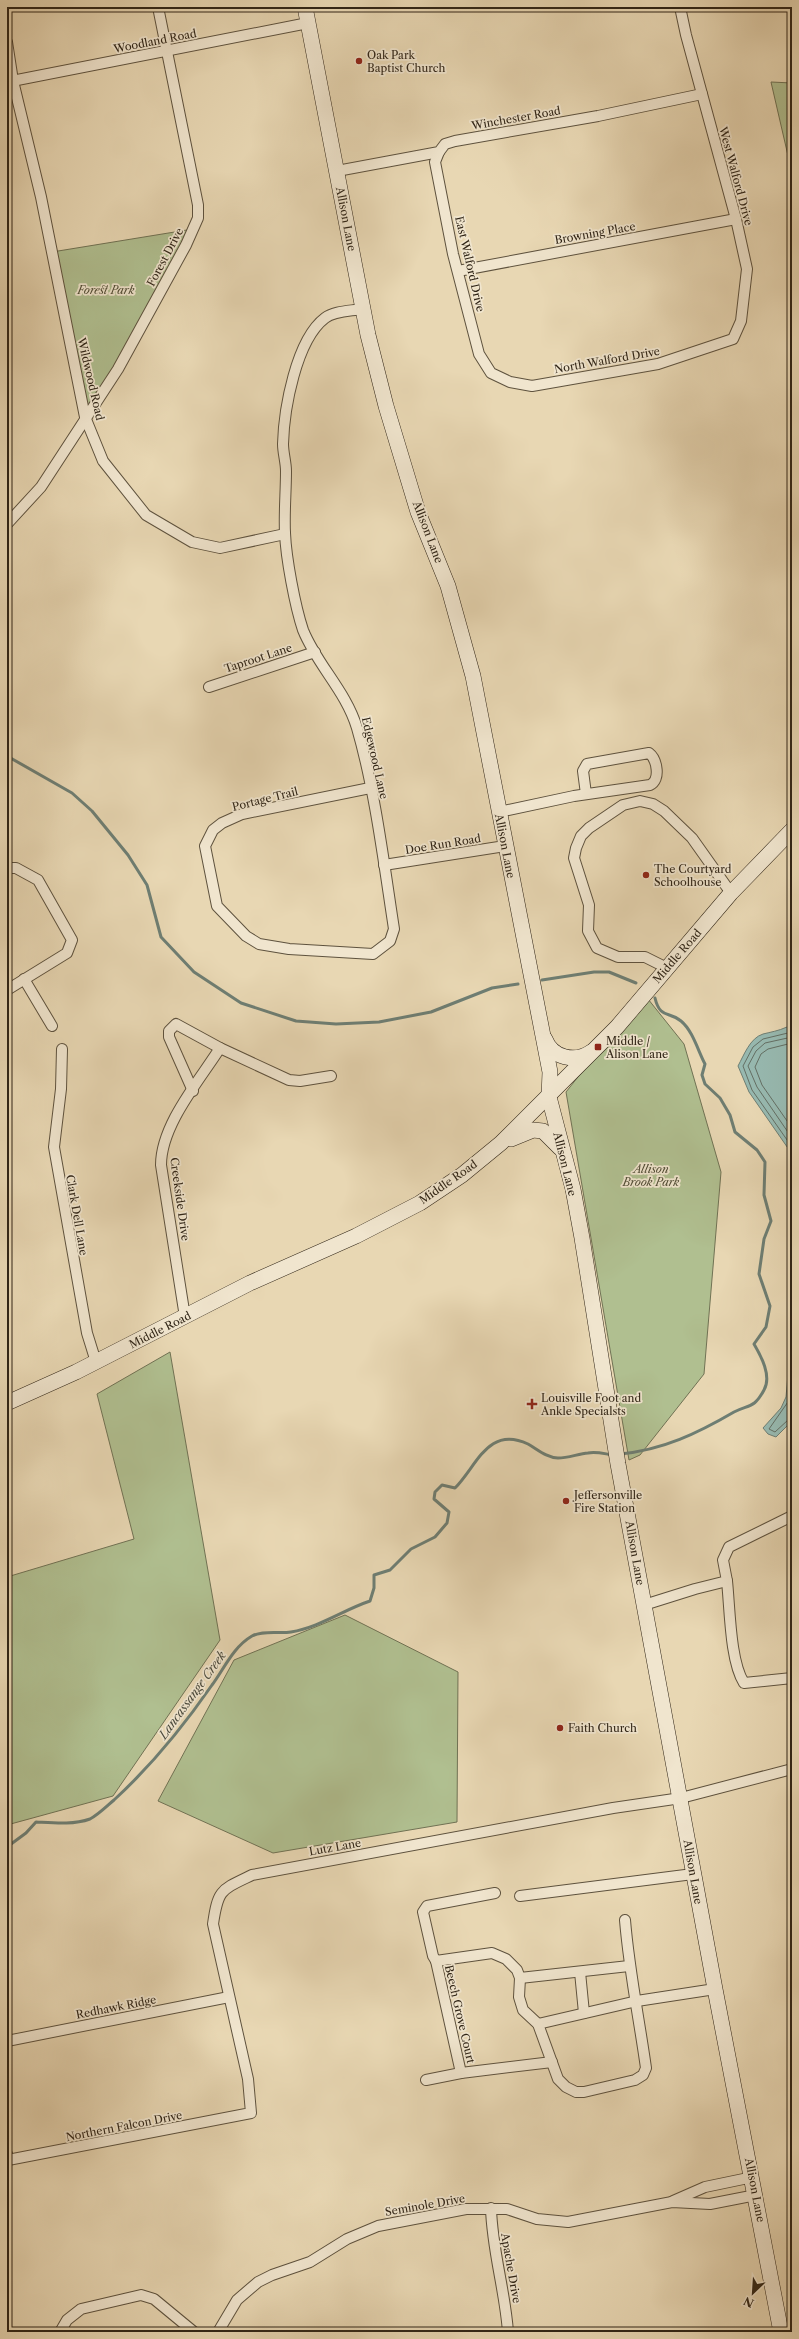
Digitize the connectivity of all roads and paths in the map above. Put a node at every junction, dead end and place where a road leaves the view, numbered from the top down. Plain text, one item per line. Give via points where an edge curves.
1 (158, 7) edge
2 (305, 7) edge
3 (680, 7) edge
4 (308, 23) junction
5 (7, 42) edge
6 (167, 50) junction
7 (10, 81) edge
8 (702, 94) junction
9 (439, 152) junction
10 (337, 171) junction
11 (736, 219) junction
12 (458, 271) junction
13 (361, 309) junction
14 (721, 345) joint
15 (497, 376) joint
16 (85, 417) junction
17 (7, 524) edge
18 (285, 534) junction
19 (315, 652) junction
20 (209, 687) dead end
21 (370, 788) junction
22 (586, 794) junction
23 (499, 812) junction
24 (792, 830) edge
25 (506, 846) junction
26 (384, 865) junction
27 (7, 868) edge
28 (731, 893) junction
29 (381, 949) joint
30 (667, 968) junction
31 (24, 979) junction
32 (7, 990) edge
33 (52, 1026) dead end
34 (540, 1027) junction
35 (220, 1048) junction
36 (62, 1049) dead end
37 (595, 1050) junction
38 (331, 1076) dead end
39 (193, 1091) junction
40 (549, 1097) junction
41 (501, 1143) junction
42 (561, 1151) junction
43 (185, 1317) junction
44 (96, 1362) junction
45 (7, 1403) edge
46 (792, 1516) edge
47 (727, 1582) junction
48 (644, 1606) junction
49 (792, 1678) edge
50 (792, 1769) edge
51 (681, 1798) junction
52 (693, 1874) junction
53 (495, 1893) dead end
54 (520, 1896) dead end
55 (625, 1920) dead end
56 (436, 1961) junction
57 (629, 1966) junction
58 (580, 1972) junction
59 (520, 1978) junction
60 (715, 1990) junction
61 (229, 1997) junction
62 (637, 2001) junction
63 (584, 2013) junction
64 (538, 2024) junction
65 (7, 2041) edge
66 (552, 2062) junction
67 (461, 2072) junction
68 (426, 2080) dead end
69 (251, 2113) joint
70 (7, 2154) edge
71 (753, 2177) junction
72 (756, 2195) junction
73 (672, 2202) junction
74 (491, 2208) junction
75 (60, 2332) edge
76 (194, 2332) edge
77 (218, 2332) edge
78 (508, 2332) edge
79 (781, 2332) edge

1 - 6 street, Forest Drive
2 - 4 main road, Allison Lane
3 - 8 street, West Walford Drive
4 - 6 street, Woodland Road
4 - 10 main road, Allison Lane
5 - 7 street, Wildwood Road
6 - 7 street, Woodland Road
6 - 16 street, Forest Drive via 198,205 198,218 186,245 118,369
7 - 16 street, Wildwood Road via 41,197
8 - 9 street, Winchester Road via 598,116 455,141 445,144
8 - 11 street, West Walford Drive
9 - 10 street, Winchester Road
9 - 12 street, East Walford Drive via 435,162
10 - 13 main road, Allison Lane
11 - 12 street, Browning Place
11 - 14 street, West Walford Drive via 747,269 747,282 741,321 736,334 733,339
12 - 15 street, East Walford Drive via 479,354 491,373
13 - 18 street via 327,317 316,327 300,356 293,377 283,445 286,469
13 - 23 main road, Allison Lane via 386,406 418,512 458,617 473,676
14 - 15 street, North Walford Drive via 658,364 532,386 510,382
16 - 17 street, Forest Drive via 41,487
16 - 18 street, Wildwood Road via 103,461 146,515 192,542 220,548
18 - 19 street, Edgewood Lane via 296,605
19 - 20 street, Taproot Lane
19 - 21 street, Edgewood Lane via 350,707
21 - 26 street, Edgewood Lane
21 - 29 street, Portage Trail via 242,814 213,830 204,846 217,906 246,936 259,944 289,950 348,954 373,954
22 - 22 street via 653,784 657,777 654,758 649,753 587,764 583,771
22 - 23 street
23 - 25 main road, Allison Lane
24 - 28 main road, Middle Road
25 - 26 street, Doe Run Road
25 - 34 main road, Allison Lane
26 - 29 street, Edgewood Lane via 394,929 390,941
27 - 31 street via 16,868 38,880 72,940 67,953
28 - 30 main road, Middle Road
28 - 30 street via 678,822 653,804 640,801 622,805 581,836 574,858 589,905 588,931 597,948 618,957 645,957
30 - 37 main road, Middle Road
31 - 32 street
31 - 33 street
34 - 37 main road via 547,1044 555,1053 568,1058 585,1056
34 - 40 main road, Allison Lane via 550,1072
35 - 38 street via 289,1080 300,1081
35 - 39 street, Creekside Drive
35 - 39 street via 180,1024 172,1026 169,1037
36 - 44 street, Clark Dell Lane via 63,1071 54,1147 87,1333
37 - 40 main road, Middle Road
39 - 43 street, Creekside Drive via 168,1130 161,1154
40 - 41 main road, Middle Road
40 - 42 main road, Allison Lane
41 - 42 main road via 521,1133 543,1131
41 - 43 main road, Middle Road via 462,1175 420,1202 356,1236 250,1283
42 - 48 main road, Allison Lane via 573,1189 582,1238 615,1447
43 - 44 main road, Middle Road
44 - 45 main road, Middle Road
46 - 47 street via 729,1547 723,1560
47 - 48 street via 695,1589
47 - 49 street via 735,1662 739,1676 744,1683
48 - 51 main road, Allison Lane
50 - 51 street, Lutz Lane
51 - 52 main road, Allison Lane
51 - 61 street, Lutz Lane via 613,1808 252,1875 224,1889 216,1905 213,1924
52 - 54 street
52 - 60 main road, Allison Lane
53 - 56 street, Beech Grove Court via 427,1906 423,1912
55 - 57 street
56 - 59 street, Beech Grove Court via 492,1953 506,1960
56 - 67 street, Beech Grove Court
57 - 58 street
57 - 62 street
58 - 59 street
58 - 63 street
59 - 64 street via 519,1997 524,2010
60 - 62 street
60 - 71 main road, Allison Lane
61 - 65 street, Redhawk Ridge
61 - 69 street, Lutz Lane via 248,2079
62 - 63 street
62 - 66 street via 646,2068 643,2075 635,2080 576,2092 558,2079
63 - 64 street
64 - 66 street
66 - 67 street, Beech Grove Court
67 - 68 street, Beech Grove Court
69 - 70 street, Northern Falcon Drive via 8,2160
71 - 72 main road, Allison Lane
71 - 73 street, Seminole Drive via 705,2187
72 - 73 street, Seminole Drive via 710,2204
72 - 79 main road, Allison Lane
73 - 74 street, Seminole Drive via 568,2222 537,2219 507,2209
74 - 77 street, Seminole Drive via 466,2209 362,2231 320,2257 258,2282 237,2300
74 - 78 street, Apache Drive via 492,2236
75 - 76 street via 67,2320 81,2309 141,2295 154,2299

